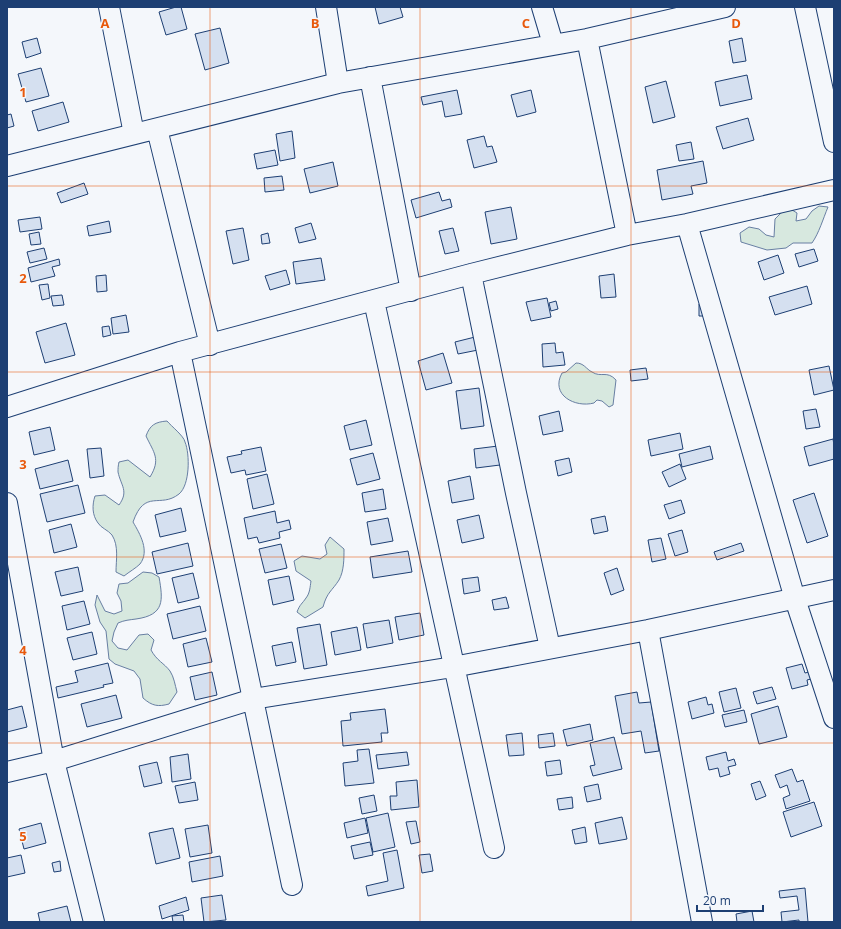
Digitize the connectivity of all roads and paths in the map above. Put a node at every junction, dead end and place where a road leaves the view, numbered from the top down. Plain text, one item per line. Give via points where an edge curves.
1 (109, 7) edge
2 (326, 7) edge
3 (542, 7) edge
4 (724, 7) edge
5 (805, 7) edge
6 (587, 39) junction
7 (553, 44) junction
8 (370, 77) junction
9 (338, 83) junction
10 (157, 129) junction
11 (134, 134) junction
12 (834, 142) edge
13 (7, 166) edge
14 (834, 190) edge
15 (687, 224) junction
16 (628, 235) junction
17 (471, 274) junction
18 (411, 291) junction
19 (374, 301) junction
20 (210, 345) junction
21 (180, 352) junction
22 (7, 407) edge
23 (7, 503) edge
24 (834, 590) edge
25 (794, 599) junction
26 (648, 630) junction
27 (550, 648) junction
28 (453, 667) junction
29 (253, 699) junction
30 (834, 718) edge
31 (54, 761) junction
32 (7, 772) edge
33 (494, 848) dead end
34 (292, 885) dead end
35 (94, 922) edge
36 (702, 922) edge

1 - 11 street
2 - 9 street
3 - 7 street
4 - 6 street
5 - 12 street
6 - 7 street
6 - 16 street
7 - 8 street
8 - 9 street
8 - 18 street
9 - 10 street
10 - 11 street
10 - 20 street
11 - 13 street
14 - 15 street
15 - 16 street
15 - 25 street
16 - 17 street
17 - 18 street
17 - 27 street
18 - 19 street
19 - 20 street
19 - 28 street
20 - 21 street
21 - 22 street
21 - 29 street
23 - 31 street
24 - 25 street
25 - 26 street
25 - 30 street
26 - 27 street
26 - 36 street
27 - 28 street
28 - 29 street
28 - 33 street
29 - 31 street
29 - 34 street
31 - 32 street
31 - 35 street

